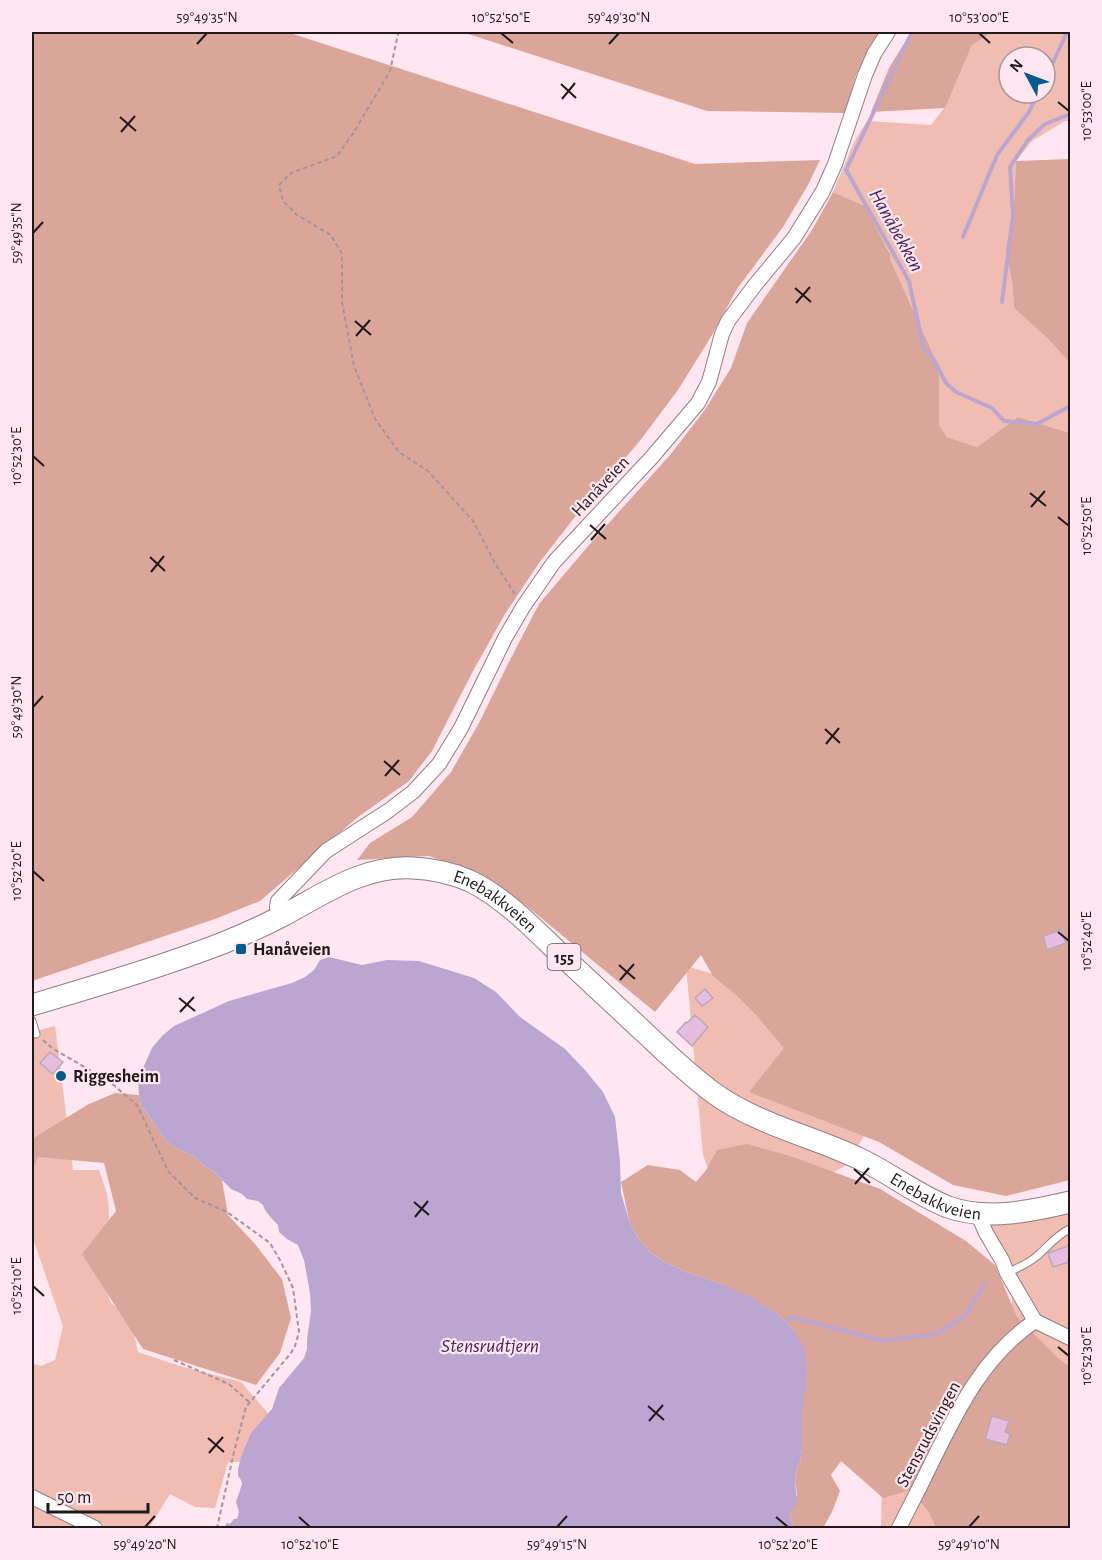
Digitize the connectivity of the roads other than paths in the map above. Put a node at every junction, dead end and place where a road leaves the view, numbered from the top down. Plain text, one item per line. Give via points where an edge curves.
1 (888, 32) edge
2 (280, 917) junction
3 (32, 1005) edge
4 (32, 1021) edge
5 (36, 1034) road end
6 (1071, 1202) edge
7 (977, 1212) junction
8 (1071, 1229) edge
9 (1007, 1273) junction
10 (1035, 1321) junction
11 (1071, 1338) edge
12 (32, 1497) edge
13 (95, 1528) edge
14 (899, 1528) edge

1 - 2 street, Hanåveien via 865,75 823,191 794,238 728,321 709,382 698,403 554,562 523,607 439,764 413,792 326,851 278,902
2 - 3 main road, Enebakkveien / 155 via 200,951
2 - 7 main road, Enebakkveien / 155 via 337,885 380,870 427,869 470,882 517,914 669,1055 725,1101 761,1120 859,1158 951,1208
4 - 5 lane
6 - 7 main road, Enebakkveien / 155 via 1008,1213
7 - 9 street
8 - 9 lane via 1024,1265
9 - 10 street
10 - 11 street
10 - 14 street, Stensrudsvingen via 1000,1351 963,1401
12 - 13 street

